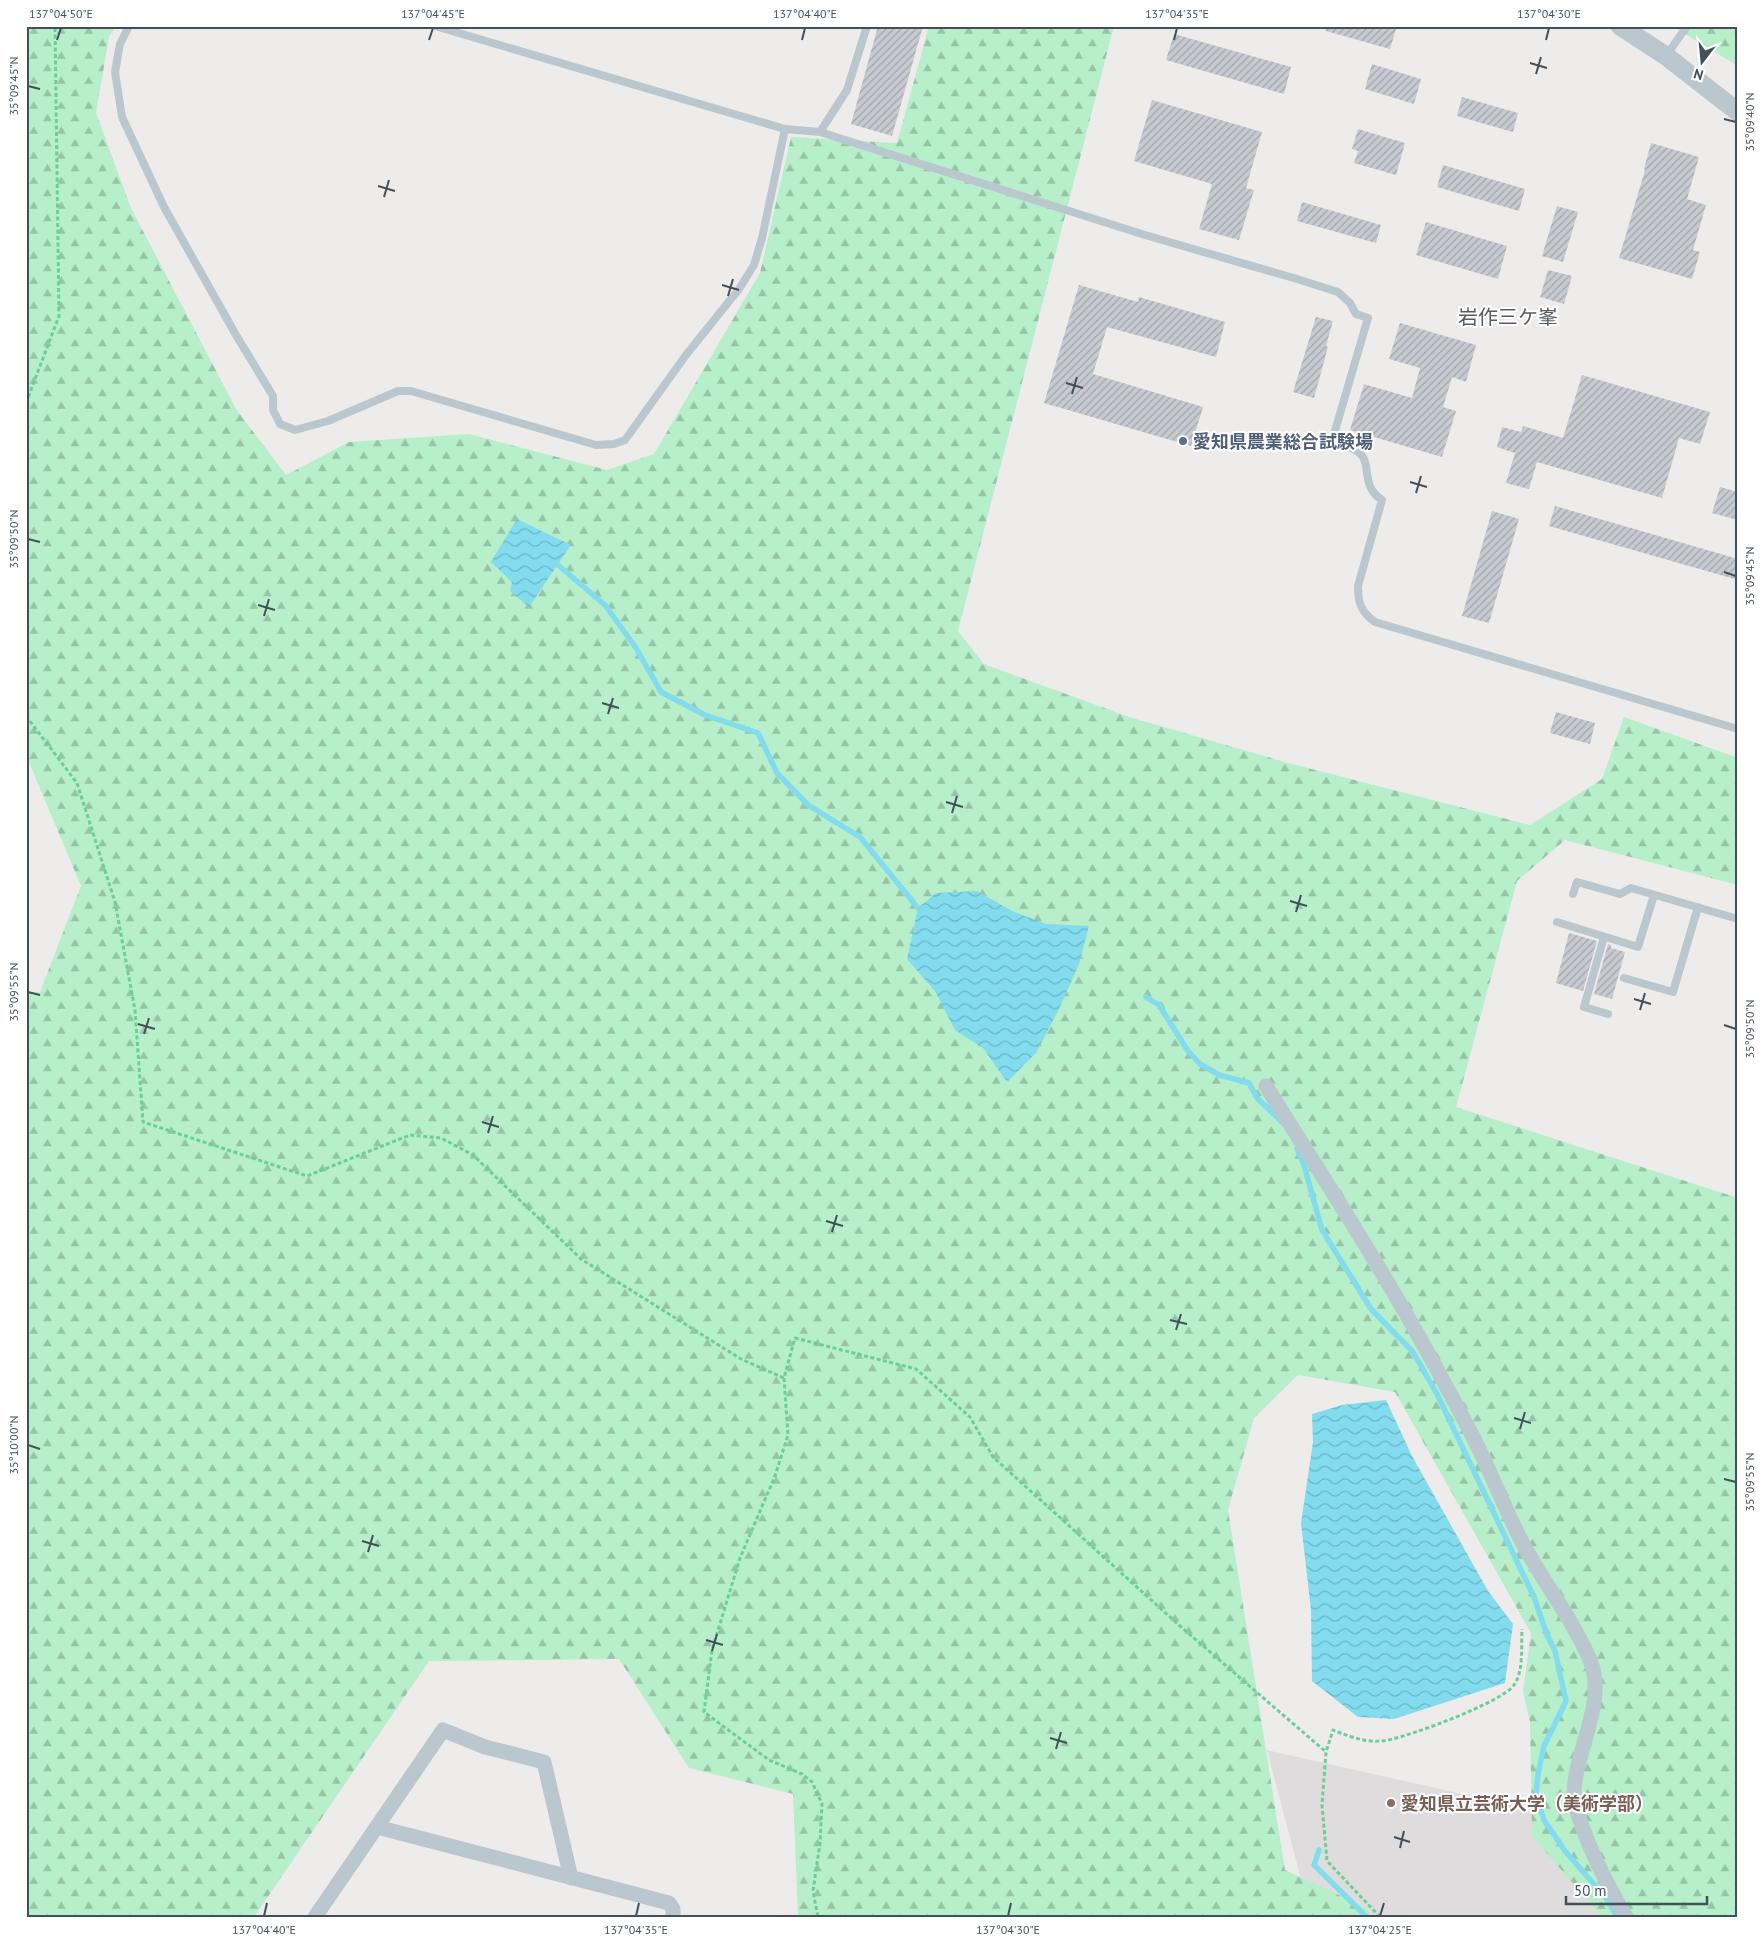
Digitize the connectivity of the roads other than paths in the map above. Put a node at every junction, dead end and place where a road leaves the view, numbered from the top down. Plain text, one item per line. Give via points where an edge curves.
1 (129, 26) edge
2 (435, 26) edge
3 (868, 26) edge
4 (1620, 26) edge
5 (1687, 26) edge
6 (1666, 56) junction
7 (1738, 112) edge
8 (786, 129) junction
9 (820, 132) junction
10 (1738, 729) edge
11 (1573, 894) dead end
12 (1654, 895) junction
13 (1698, 907) junction
14 (1738, 919) edge
15 (1557, 922) dead end
16 (1604, 937) junction
17 (1624, 978) dead end
18 (1608, 1014) dead end
19 (1266, 1086) dead end
20 (378, 1827) junction
21 (571, 1878) junction
22 (315, 1917) edge
23 (673, 1917) edge
24 (1626, 1917) edge

1 - 8 lane via 120,44 115,72 122,117 164,207 272,396 273,410 280,424 295,430 328,421 398,391 411,391 596,445 625,440 754,265
2 - 8 lane
3 - 9 lane via 847,90
4 - 6 street
5 - 6 lane
6 - 7 street
8 - 9 lane
9 - 10 lane via 1338,292 1356,314 1368,318 1332,441 1357,450 1365,459 1369,486 1382,500 1358,586 1361,610 1375,622
11 - 12 lane via 1577,882 1620,894 1631,888
12 - 13 lane
12 - 16 lane via 1638,947
13 - 14 lane
13 - 17 lane via 1673,992
15 - 16 lane
16 - 18 lane via 1584,1007
19 - 24 street via 1361,1238 1432,1361 1480,1451 1523,1543 1591,1662 1595,1677 1594,1695 1575,1774 1574,1800 1583,1830 1606,1882
20 - 21 street
20 - 21 street via 443,1730 485,1747 544,1762
20 - 22 street
21 - 23 street via 669,1903

